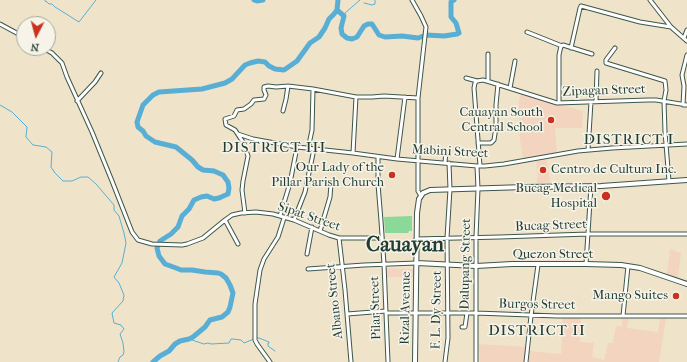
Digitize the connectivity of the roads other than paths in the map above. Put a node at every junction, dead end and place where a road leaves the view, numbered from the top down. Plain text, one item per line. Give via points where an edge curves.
1 (412, 0) edge
2 (650, 0) edge
3 (0, 24) edge
4 (670, 27) junction
5 (687, 30) edge
6 (527, 32) dead end
7 (16, 33) edge
8 (684, 38) junction
9 (687, 41) edge
10 (562, 46) junction
11 (571, 48) junction
12 (615, 48) dead end
13 (488, 54) dead end
14 (592, 54) dead end
15 (687, 55) edge
16 (55, 56) edge
17 (515, 61) dead end
18 (686, 62) edge
19 (597, 71) dead end
20 (102, 73) dead end
21 (466, 78) dead end
22 (477, 81) junction
23 (488, 81) junction
24 (498, 84) junction
25 (288, 86) junction
26 (510, 88) junction
27 (313, 89) junction
28 (356, 97) junction
29 (405, 97) junction
30 (418, 98) junction
31 (77, 101) junction
32 (596, 101) junction
33 (664, 101) junction
34 (591, 102) junction
35 (559, 103) junction
36 (685, 105) edge
37 (283, 111) dead end
38 (238, 134) junction
39 (478, 143) junction
40 (687, 144) edge
41 (666, 146) junction
42 (297, 147) junction
43 (308, 149) junction
44 (314, 149) junction
45 (588, 150) junction
46 (446, 151) dead end
47 (353, 153) junction
48 (378, 157) junction
49 (397, 159) junction
50 (418, 161) junction
51 (444, 163) junction
52 (449, 163) junction
53 (479, 166) junction
54 (687, 180) edge
55 (669, 181) junction
56 (331, 184) dead end
57 (591, 186) junction
58 (450, 189) junction
59 (478, 189) junction
60 (421, 196) junction
61 (246, 214) junction
62 (282, 217) junction
63 (225, 220) junction
64 (294, 220) junction
65 (312, 227) junction
66 (320, 231) junction
67 (588, 234) junction
68 (687, 234) edge
69 (476, 237) junction
70 (338, 238) junction
71 (382, 238) junction
72 (416, 238) junction
73 (447, 238) junction
74 (238, 244) dead end
75 (307, 254) dead end
76 (417, 263) junction
77 (384, 264) junction
78 (586, 264) junction
79 (447, 265) junction
80 (538, 265) junction
81 (476, 266) junction
82 (628, 266) junction
83 (341, 267) junction
84 (308, 269) dead end
85 (687, 284) edge
86 (386, 312) junction
87 (416, 313) junction
88 (467, 313) junction
89 (476, 313) junction
90 (347, 314) junction
91 (447, 314) junction
92 (530, 316) junction
93 (623, 316) junction
94 (687, 316) edge
95 (462, 327) dead end
96 (270, 362) edge
97 (351, 362) edge
98 (388, 362) edge
99 (415, 362) edge
100 (445, 362) edge
101 (476, 362) edge
102 (526, 362) edge

1 - 30 street, Rizal Avenue via 425,24 426,32
2 - 4 street
3 - 7 street
4 - 8 street
4 - 11 street via 582,6
5 - 8 street
6 - 10 street
8 - 9 street
10 - 11 street
10 - 35 street via 559,55
11 - 14 street
12 - 33 street via 606,63 663,80 666,83
13 - 23 street
15 - 18 street
16 - 31 street via 62,63
17 - 26 street
18 - 36 street via 681,79
19 - 32 street
20 - 31 street
21 - 22 street, Zipagan Street
22 - 23 street, Zipagan Street
22 - 39 street, Dalupang Street via 474,88
23 - 24 street, Zipagan Street
24 - 26 street, Zipagan Street
24 - 39 street via 494,142
25 - 27 street
25 - 37 street
25 - 38 street via 264,87 264,99 254,100 244,109 237,110 234,116 225,119 226,125
26 - 35 street, Zipagan Street
27 - 28 street
27 - 43 street via 312,130
28 - 29 street
28 - 47 street
29 - 30 street
29 - 49 street
30 - 50 street, Rizal Avenue
31 - 63 street, Sipat Street via 132,232 138,240 152,244 182,245 197,241
32 - 33 street, Zipagan Street
32 - 34 street, Zipagan Street
33 - 36 street, Zipagan Street
33 - 41 street
34 - 35 street, Zipagan Street
34 - 45 street
38 - 42 street, Mabini Street
38 - 61 street via 248,156 242,181
39 - 53 street, Dalupang Street
40 - 41 street, Mabini Street
41 - 45 street, Mabini Street
41 - 55 street
42 - 43 street, Mabini Street
42 - 62 street
43 - 44 street, Mabini Street
44 - 47 street, Mabini Street
44 - 64 street via 304,196
45 - 53 street, Mabini Street
46 - 51 street
47 - 48 street, Mabini Street
48 - 49 street, Mabini Street
48 - 71 street, Pilar Street
49 - 50 street, Mabini Street
50 - 51 street, Mabini Street
50 - 60 street, Rizal Avenue via 418,191
51 - 52 street, Mabini Street
52 - 53 street, Mabini Street
52 - 58 street, F. L. Dy Street
53 - 59 street, Dalupang Street
54 - 55 main road
55 - 57 main road
56 - 66 street
57 - 59 main road
57 - 67 street
58 - 59 main road
58 - 60 main road via 430,190
58 - 73 street, F. L. Dy Street
59 - 69 street, Dalupang Street
60 - 72 main road, Rizal Avenue via 417,205
61 - 62 street, Sipat Street via 256,212
61 - 63 street, Sipat Street via 232,215
62 - 64 street, Sipat Street
62 - 96 street via 278,237 260,270 255,304 255,340
63 - 74 street
64 - 65 street, Sipat Street
65 - 66 street, Sipat Street
65 - 75 street
66 - 70 street, Sipat Street
67 - 68 street, Bucag Street
67 - 69 street, Bucag Street
67 - 78 street
69 - 73 street, Bucag Street
69 - 81 street, Dalupang Street
70 - 71 street, Sipat Street
70 - 83 street, Albano Street
71 - 77 street, Pilar Street
72 - 73 street, Bucag Street
72 - 76 main road, Rizal Avenue
73 - 79 street, F. L. Dy Street
76 - 77 street
76 - 79 main road, Quezon Street
76 - 87 main road, Rizal Avenue
77 - 83 street
77 - 86 street, Pilar Street
78 - 80 main road, Quezon Street
78 - 82 main road, Quezon Street
79 - 81 main road, Quezon Street
79 - 91 street, F. L. Dy Street
80 - 81 main road, Quezon Street
80 - 92 street
81 - 89 street, Dalupang Street
82 - 85 main road, Quezon Street via 645,269
82 - 93 street
83 - 84 street
83 - 90 street, Albano Street
86 - 87 street, Burgos Street
86 - 90 street, Burgos Street
86 - 98 street, Pilar Street
87 - 91 street, Burgos Street
87 - 99 main road, Rizal Avenue
88 - 89 street, Burgos Street
88 - 91 street, Burgos Street
88 - 95 street via 466,327
89 - 92 street, Burgos Street
89 - 101 street, Dalupang Street
90 - 97 street, Albano Street
91 - 100 street, F. L. Dy Street
92 - 93 street, Burgos Street
92 - 102 street
93 - 94 street, Burgos Street

